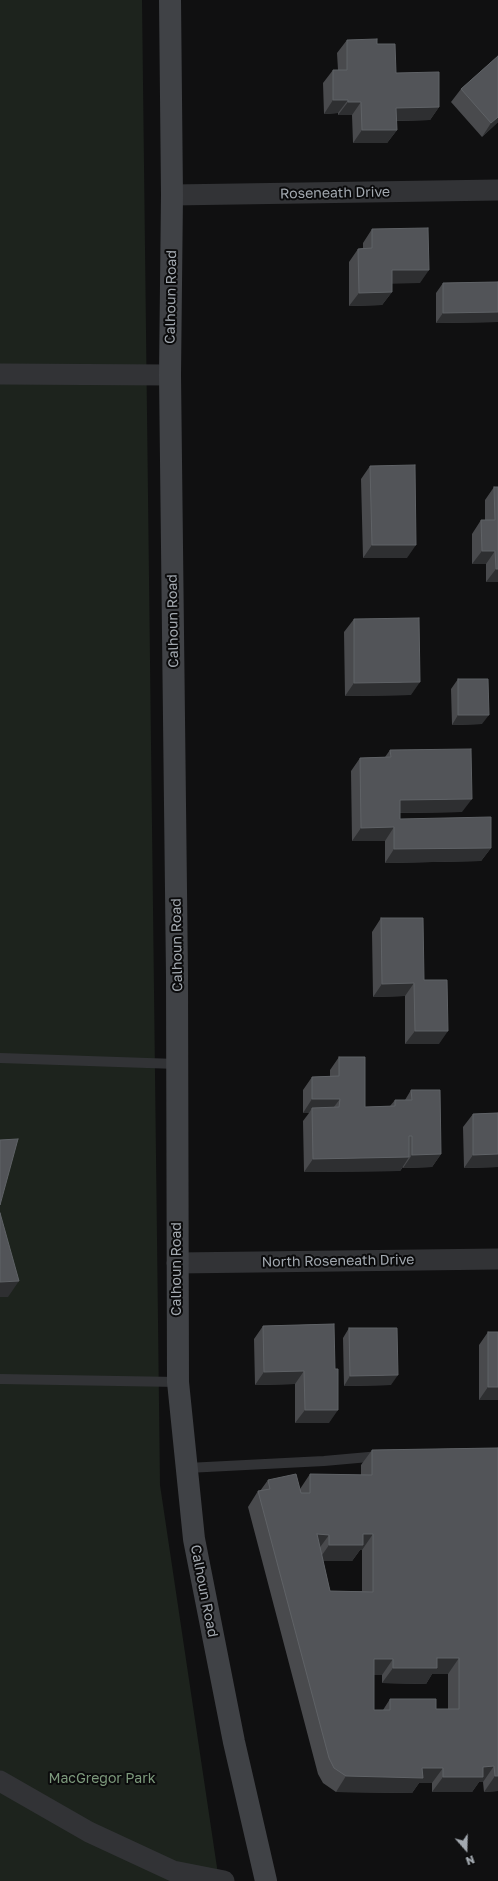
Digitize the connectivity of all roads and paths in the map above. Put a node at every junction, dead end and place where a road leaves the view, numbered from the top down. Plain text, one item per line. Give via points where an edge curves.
1 (170, 0) edge
2 (498, 190) edge
3 (172, 195) junction
4 (0, 374) edge
5 (170, 375) junction
6 (0, 1058) edge
7 (177, 1064) junction
8 (498, 1259) edge
9 (177, 1262) junction
10 (0, 1379) edge
11 (178, 1382) junction
12 (390, 1456) edge
13 (187, 1468) junction
14 (4, 1783) edge
15 (224, 1881) edge
16 (266, 1881) edge

1 - 3 street, Calhoun Road
2 - 3 street, Roseneath Drive
3 - 5 street, Calhoun Road
4 - 5 street
5 - 7 street, Calhoun Road
6 - 7 lane
7 - 9 street, Calhoun Road
8 - 9 street, North Roseneath Drive
9 - 11 street, Calhoun Road
10 - 11 lane
11 - 13 street, Calhoun Road
12 - 13 lane
13 - 16 street, Calhoun Road via 196,1546 234,1742
14 - 15 street via 89,1832 173,1871

